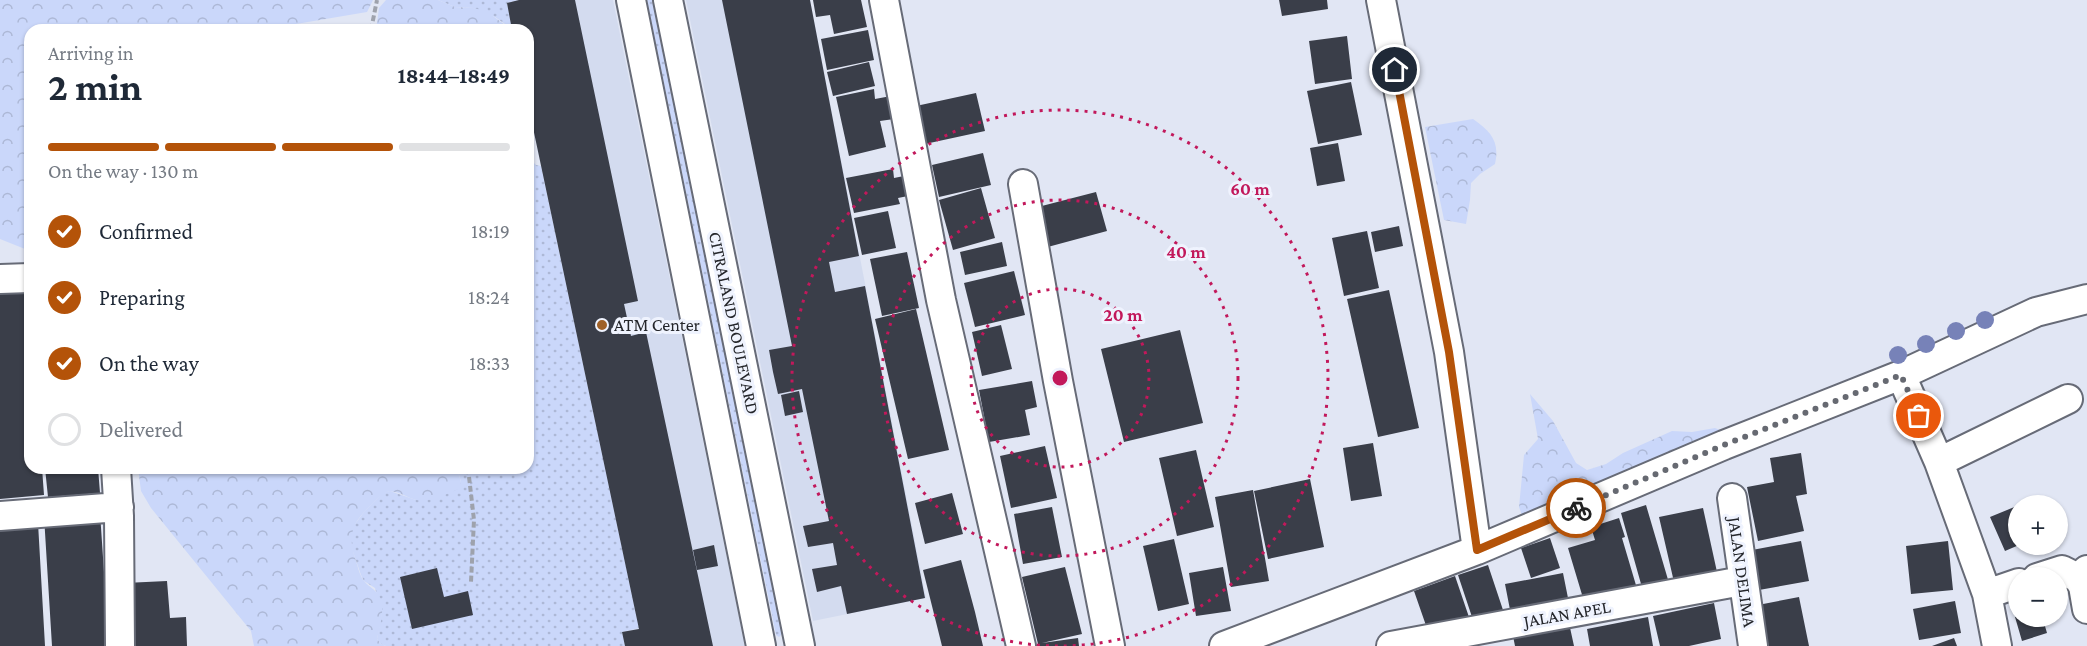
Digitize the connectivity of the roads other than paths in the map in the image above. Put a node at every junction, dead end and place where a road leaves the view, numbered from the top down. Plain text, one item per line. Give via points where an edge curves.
1 (631, 0) edge
2 (668, 0) edge
3 (884, 0) edge
4 (1381, 0) edge
5 (1023, 184) dead end
6 (24, 278) edge
7 (0, 279) edge
8 (2087, 299) edge
9 (1901, 375) junction
10 (2068, 399) dead end
11 (1939, 462) junction
12 (116, 474) edge
13 (1732, 498) dead end
14 (119, 507) junction
15 (0, 516) edge
16 (1477, 550) junction
17 (2082, 574) edge
18 (1742, 582) junction
19 (2008, 587) edge
20 (1987, 594) junction
21 (2087, 609) edge
22 (120, 646) edge
23 (761, 646) edge
24 (800, 646) edge
25 (1021, 646) edge
26 (1110, 646) edge
27 (1224, 646) edge
28 (1391, 646) edge
29 (1753, 646) edge
30 (1997, 646) edge

1 - 23 street, CITRALAND BOULEVARD
2 - 24 street, CITRALAND BOULEVARD
3 - 25 street via 941,300
4 - 16 street via 1449,352
5 - 26 street
6 - 7 street
8 - 9 street via 2036,312
9 - 11 street
9 - 16 street
10 - 11 street
11 - 20 street
12 - 14 street
13 - 18 street, JALAN DELIMA
14 - 15 street
14 - 22 street
16 - 27 street
17 - 21 street
18 - 28 street, JALAN APEL
18 - 29 street, JALAN DELIMA
19 - 20 street
20 - 30 street

